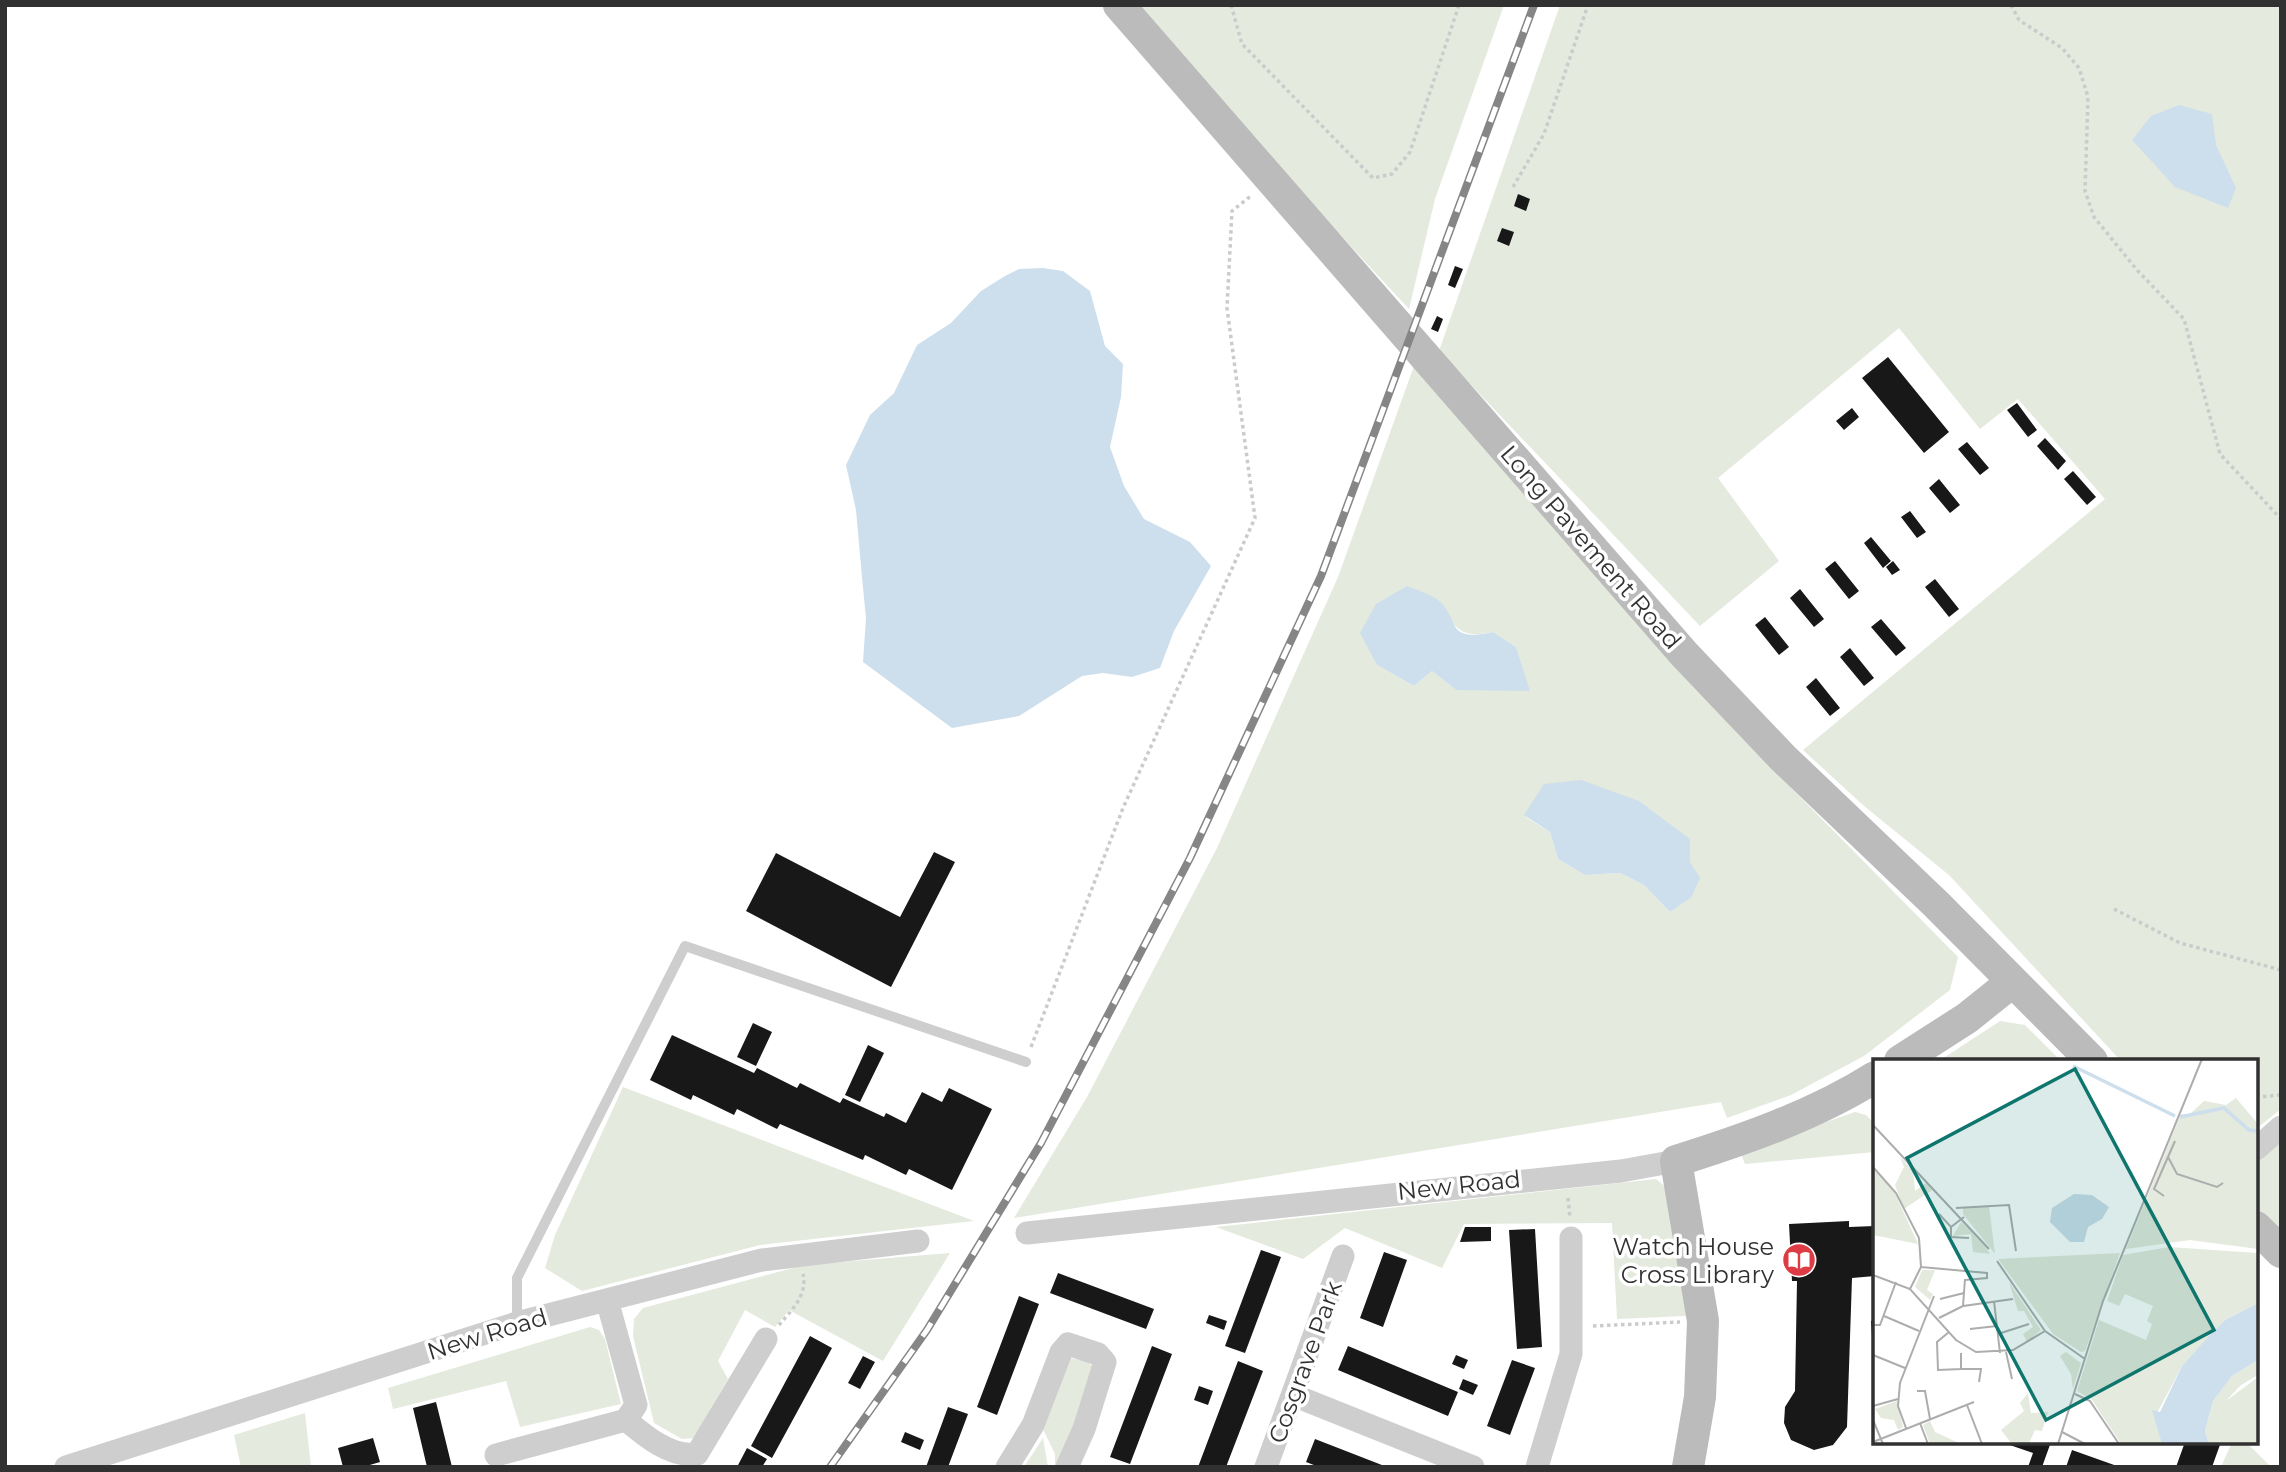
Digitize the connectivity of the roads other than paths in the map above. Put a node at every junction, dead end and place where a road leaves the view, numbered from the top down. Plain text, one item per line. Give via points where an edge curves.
1 (1119, 5) edge
2 (2012, 982) junction
3 (1903, 1059) edge
4 (2090, 1059) edge
5 (1026, 1062) road end
6 (1870, 1083) edge
7 (2281, 1127) edge
8 (2258, 1147) edge
9 (1676, 1161) junction
10 (2258, 1229) edge
11 (1027, 1233) dead end
12 (1571, 1238) road end
13 (918, 1241) dead end
14 (2281, 1252) edge
15 (1343, 1256) dead end
16 (607, 1300) junction
17 (517, 1323) junction
18 (766, 1339) road end
19 (1293, 1395) junction
20 (626, 1420) junction
21 (496, 1455) dead end
22 (66, 1467) edge
23 (1007, 1467) edge
24 (1067, 1467) edge
25 (1266, 1467) edge
26 (1473, 1467) edge
27 (1537, 1467) edge
28 (1689, 1467) edge

1 - 2 main road, Long Pavement Road via 1684,654 1783,758
2 - 3 main road
2 - 4 main road, Long Pavement Road
5 - 17 lane via 685,946 517,1278
6 - 9 main road, New Road via 1723,1146
7 - 8 street
9 - 11 street, New Road via 1620,1171
9 - 28 main road via 1703,1321 1700,1397
10 - 14 main road
12 - 27 street via 1568,1372
13 - 16 street, New Road via 762,1261
15 - 19 street, Cosgrave Park
16 - 17 street, New Road
16 - 20 street via 636,1405
17 - 22 street, New Road
18 - 20 street via 697,1454 685,1456 651,1440
19 - 25 street, Cosgrave Park
19 - 26 street
20 - 21 street
23 - 24 street via 1033,1425 1068,1344 1098,1354 1105,1362

